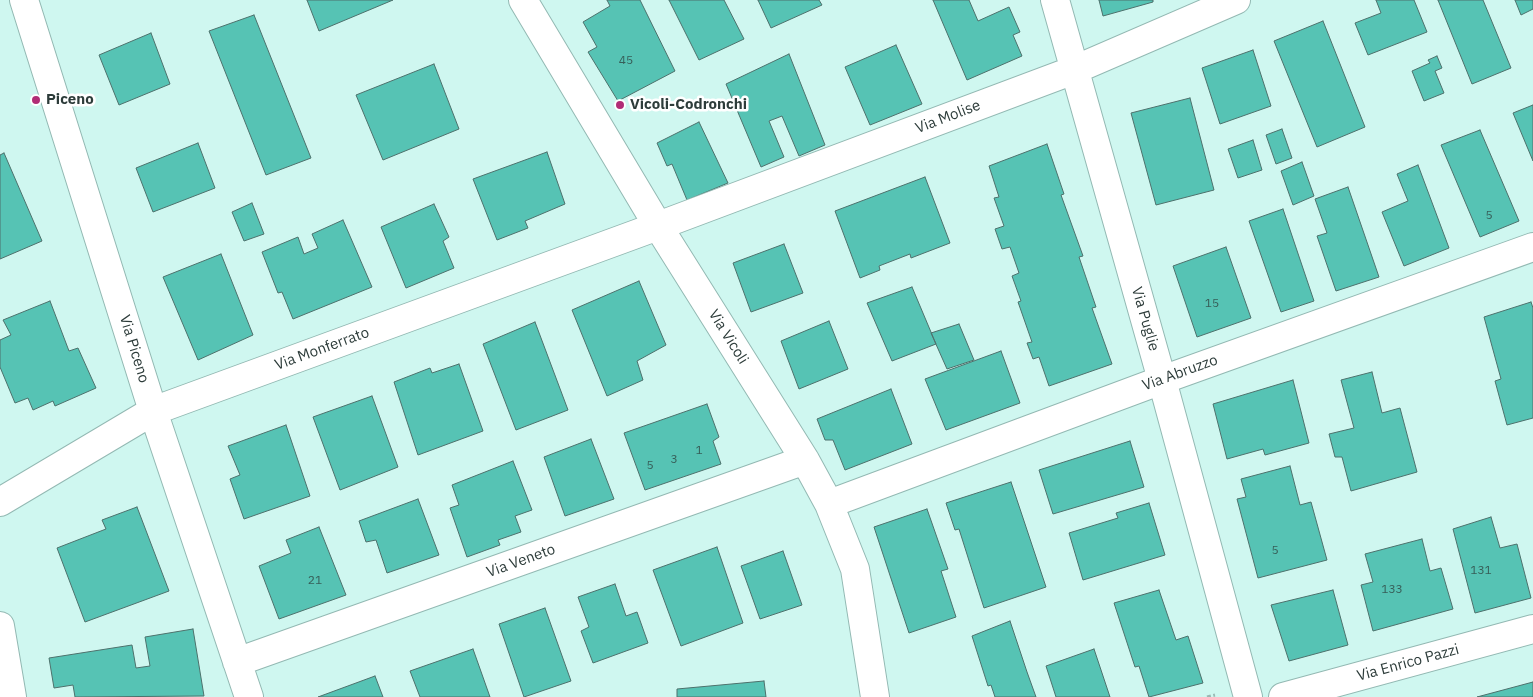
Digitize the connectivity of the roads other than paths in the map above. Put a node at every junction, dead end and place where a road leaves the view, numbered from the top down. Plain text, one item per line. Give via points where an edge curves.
1 (24, 0) edge
2 (523, 0) edge
3 (1056, 0) edge
4 (1236, 0) edge
5 (1074, 70) junction
6 (658, 226) junction
7 (1533, 247) edge
8 (1162, 380) junction
9 (153, 411) junction
10 (805, 460) junction
11 (0, 502) edge
12 (829, 504) junction
13 (0, 626) edge
14 (1533, 629) edge
15 (237, 662) junction
16 (12, 697) edge
17 (249, 697) edge
18 (875, 697) edge
19 (1248, 697) edge
20 (1284, 697) edge

1 - 9 street, Via Piceno
2 - 6 street, Via Vicoli
3 - 5 street, Via Puglie
4 - 5 street, Via Molise
5 - 6 street, Via Molise
5 - 8 street, Via Puglie
6 - 9 street, Via Monferrato
6 - 10 street, Via Vicoli
7 - 8 street, Via Abruzzo
8 - 12 street, Via Abruzzo
8 - 19 street, Via Puglie
9 - 11 street, Via Monferrato
9 - 15 street, Via Piceno
10 - 12 street, Via Vicoli
10 - 15 street, Via Veneto
12 - 18 street, Via Vicoli via 855,569
13 - 16 street
14 - 20 street, Via Enrico Pazzi
15 - 17 street, Via Piceno

